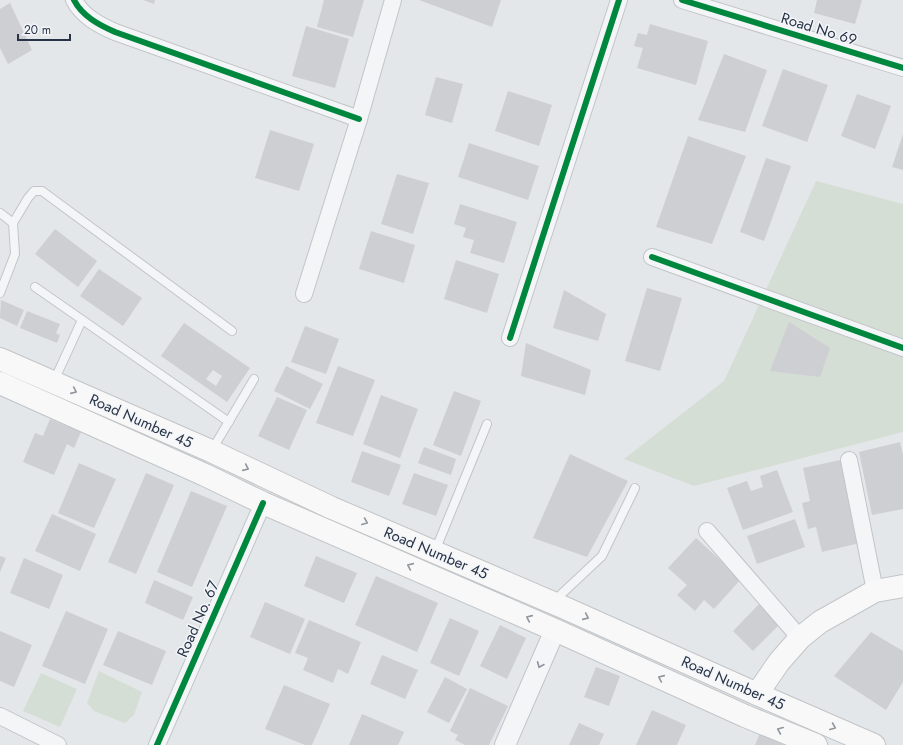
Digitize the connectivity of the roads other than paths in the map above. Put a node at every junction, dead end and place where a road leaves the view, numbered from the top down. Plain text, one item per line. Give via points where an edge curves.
1 (74, 0) edge
2 (393, 0) edge
3 (619, 0) edge
4 (682, 0) edge
5 (903, 68) edge
6 (359, 119) junction
7 (0, 213) edge
8 (13, 223) junction
9 (652, 257) dead end
10 (35, 287) dead end
11 (0, 293) edge
12 (304, 294) dead end
13 (82, 320) junction
14 (232, 332) dead end
15 (510, 338) dead end
16 (903, 348) edge
17 (0, 358) edge
18 (254, 379) dead end
19 (54, 382) junction
20 (0, 383) edge
21 (229, 422) junction
22 (487, 424) dead end
23 (211, 452) junction
24 (849, 460) dead end
25 (635, 488) dead end
26 (264, 503) junction
27 (706, 531) dead end
28 (435, 552) junction
29 (903, 586) edge
30 (875, 591) junction
31 (552, 602) junction
32 (555, 630) junction
33 (800, 638) junction
34 (757, 694) junction
35 (0, 716) edge
36 (58, 745) edge
37 (157, 745) edge
38 (505, 745) edge
39 (816, 745) edge
40 (874, 745) edge

1 - 6 street via 76,5 96,23 115,32
2 - 6 street
3 - 15 street
4 - 5 street, Road No 69
6 - 12 street
7 - 8 lane
8 - 11 lane via 15,254
8 - 14 lane via 34,191 42,191
9 - 16 street
10 - 13 lane
13 - 19 lane
13 - 21 lane
17 - 19 main road, Road Number 45
18 - 21 lane
19 -> 23 main road, Road Number 45
20 - 26 main road, Road Number 45
21 - 23 lane
22 - 28 lane
23 -> 28 main road, Road Number 45
24 - 30 street
25 - 31 lane via 602,556
32 -> 26 main road, Road Number 45
26 - 37 street, Road No. 67
27 - 33 street
28 - 31 main road, Road Number 45
29 - 30 main road
30 - 33 main road via 820,622
31 -> 34 main road, Road Number 45
32 -> 38 street
39 -> 32 main road, Road Number 45 via 745,716
33 - 34 main road via 779,662
34 -> 40 main road, Road Number 45
35 - 36 street

